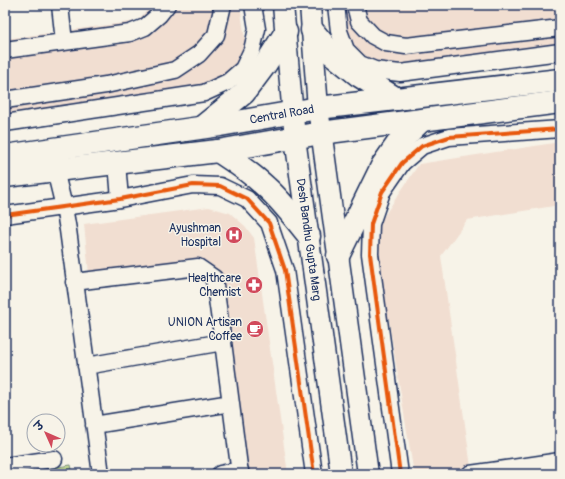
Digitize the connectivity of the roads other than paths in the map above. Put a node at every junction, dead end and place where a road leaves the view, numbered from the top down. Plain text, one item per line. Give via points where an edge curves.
1 (60, 5) edge
2 (167, 5) edge
3 (223, 5) edge
4 (253, 5) edge
5 (283, 5) edge
6 (310, 5) edge
7 (336, 5) edge
8 (355, 5) edge
9 (560, 28) edge
10 (312, 30) junction
11 (286, 32) junction
12 (64, 42) junction
13 (5, 50) edge
14 (560, 52) edge
15 (560, 80) edge
16 (10, 99) edge
17 (397, 99) junction
18 (560, 102) edge
19 (318, 108) junction
20 (293, 111) junction
21 (422, 120) junction
22 (11, 122) edge
23 (202, 127) junction
24 (560, 129) edge
25 (321, 133) junction
26 (295, 138) junction
27 (218, 151) junction
28 (5, 156) edge
29 (117, 162) junction
30 (55, 170) junction
31 (5, 176) edge
32 (120, 199) junction
33 (64, 207) junction
34 (5, 215) edge
35 (309, 236) junction
36 (338, 256) junction
37 (74, 282) junction
38 (224, 342) junction
39 (86, 366) junction
40 (231, 403) junction
41 (94, 425) junction
42 (54, 459) dead end
43 (560, 461) edge
44 (5, 466) edge
45 (240, 472) edge
46 (101, 474) edge
47 (220, 474) edge
48 (314, 474) edge
49 (341, 474) edge
50 (368, 474) edge
51 (400, 474) edge
52 (470, 474) edge

1 - 12 street
2 - 12 street via 145,27 130,33
3 - 16 street via 216,35 199,54 174,70 106,85
4 - 22 street via 257,28 252,50 243,69 228,82 204,93
5 - 11 street, Desh Bandhu Gupta Marg
6 - 10 street
7 - 14 street via 339,31 346,50 360,64 375,70 400,72
8 - 9 street via 359,21 373,36 386,43 406,46
10 - 17 main road via 332,54 358,76
10 - 19 street
11 - 20 street, Desh Bandhu Gupta Marg
11 - 23 main road via 244,93
12 - 13 street
15 - 17 main road, Central Road
16 - 22 street
17 - 19 main road, Central Road
18 - 21 main road
19 - 20 main road, Central Road
19 - 25 street
20 - 23 main road, Central Road
20 - 26 street, Desh Bandhu Gupta Marg
21 - 25 main road
21 - 36 main road via 398,142 382,166
23 - 28 main road, Central Road
24 - 51 street via 449,137 422,146 402,163 382,192 371,224 370,254
25 - 26 main road
25 - 36 street
26 - 27 main road
26 - 35 street, Desh Bandhu Gupta Marg
27 - 29 main road
27 - 35 main road via 266,187 288,209
29 - 30 main road
29 - 32 street
30 - 31 main road
30 - 33 street
32 - 33 street
32 - 48 street via 193,186 220,186 247,199 269,223 285,270
33 - 34 street
33 - 37 street
35 - 49 street, Desh Bandhu Gupta Marg
36 - 50 street
37 - 38 street via 198,267 214,278
37 - 39 street
38 - 39 street
38 - 40 street
39 - 41 street
40 - 41 street
40 - 45 street
41 - 46 street
42 - 44 street
43 - 52 street
45 - 47 street

